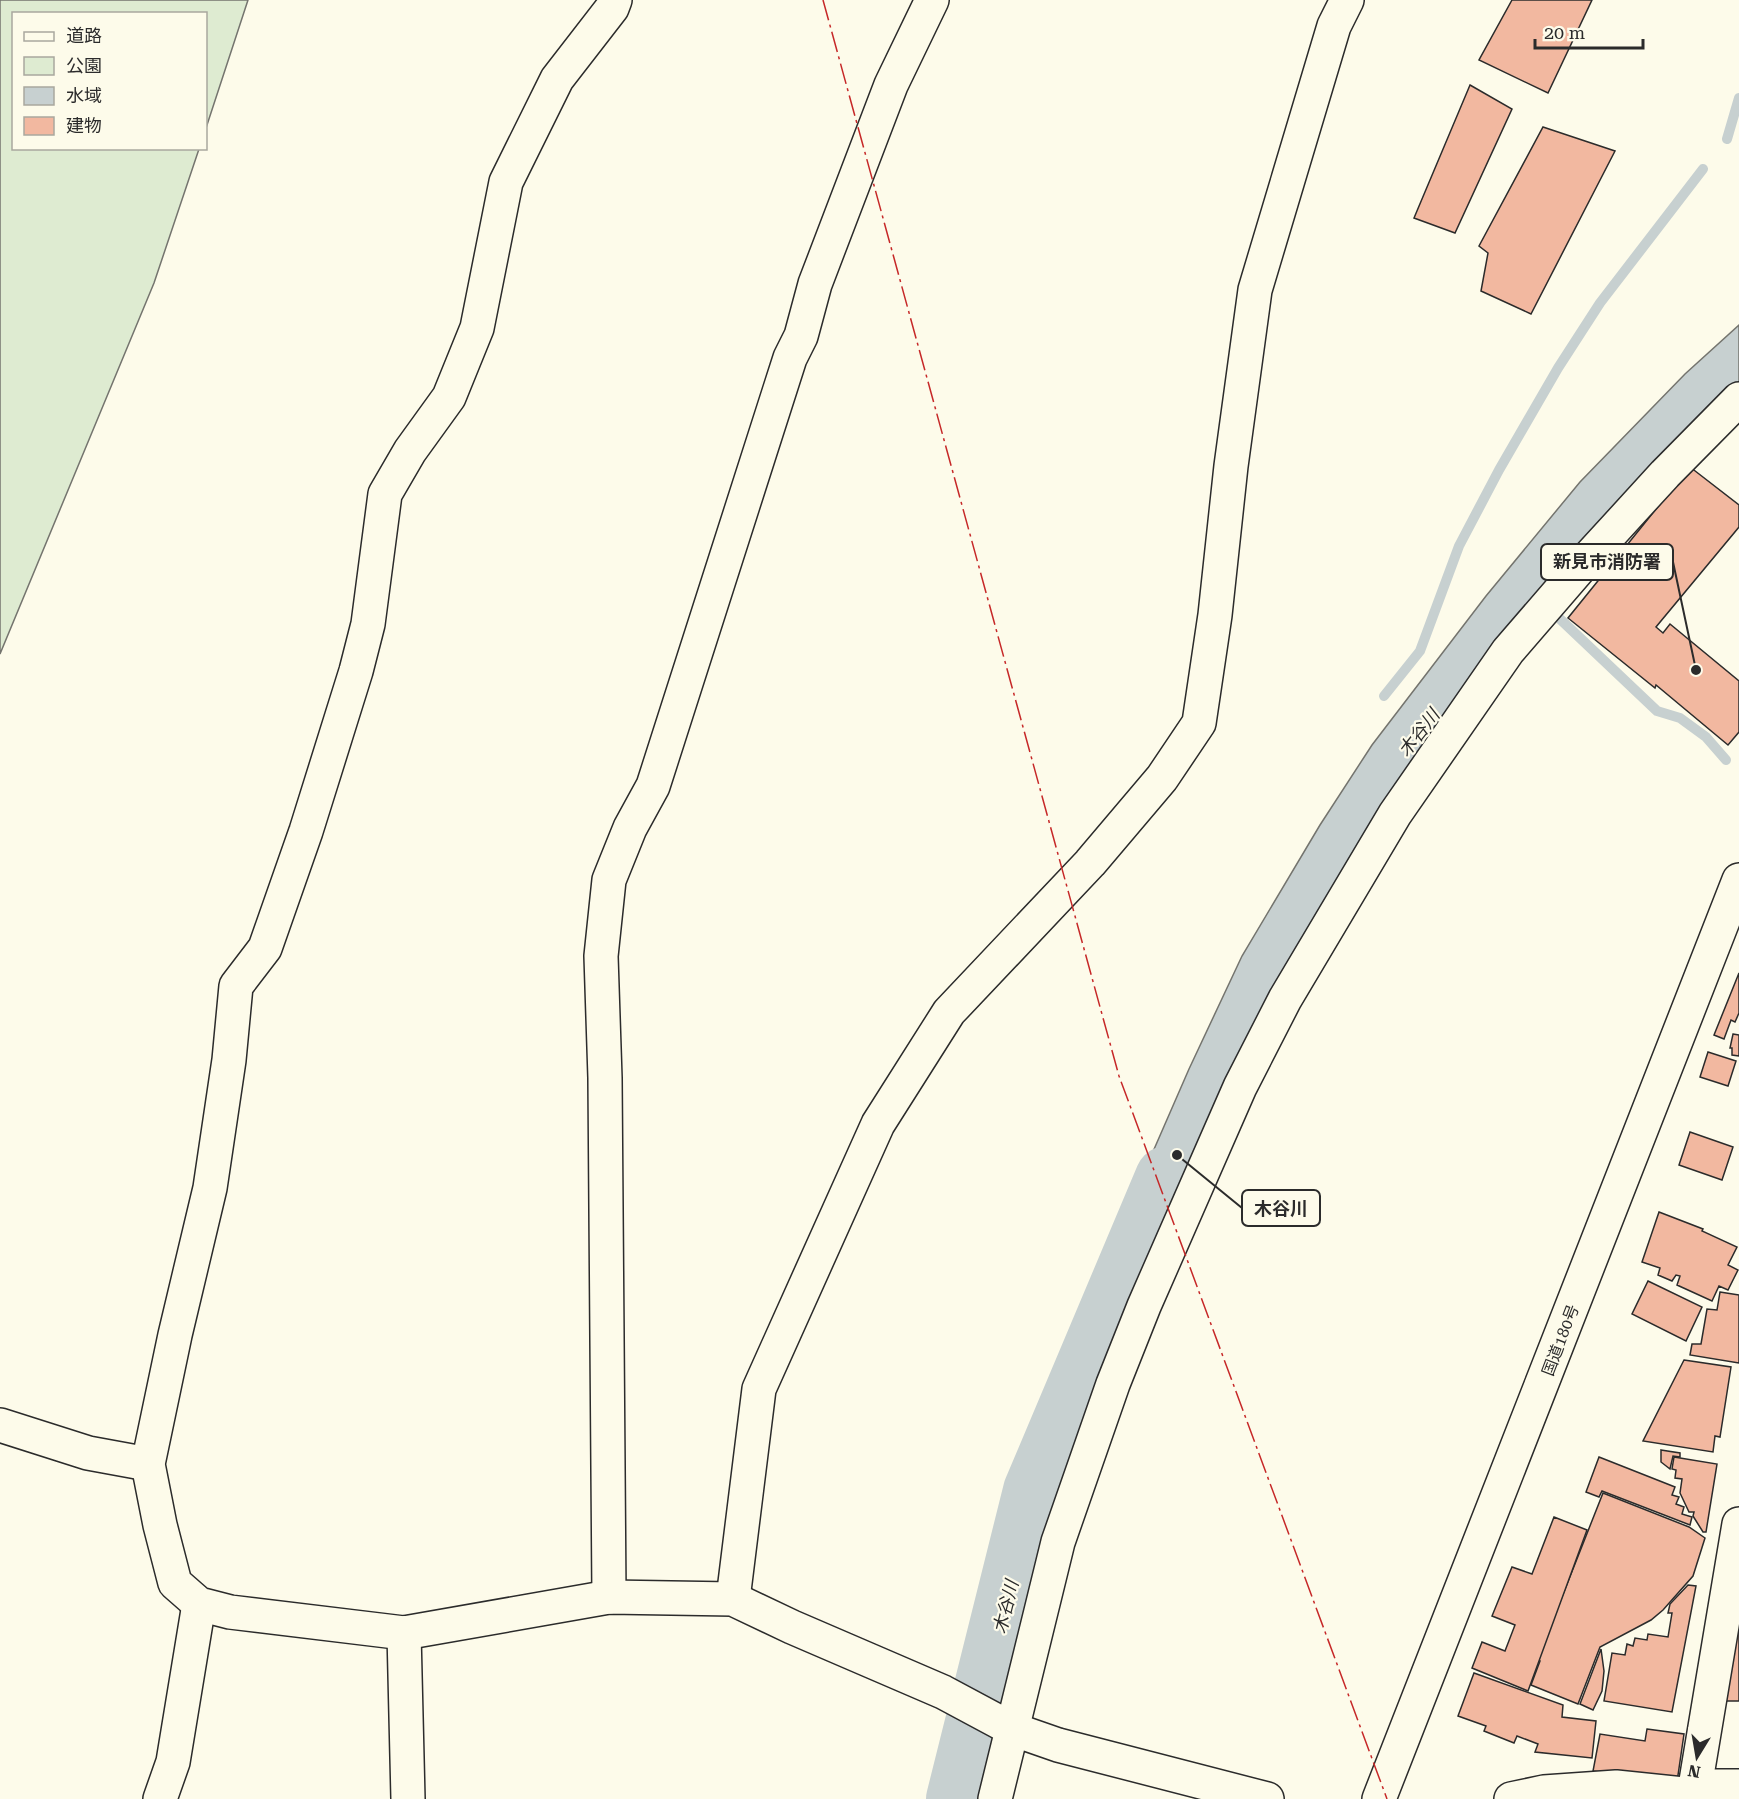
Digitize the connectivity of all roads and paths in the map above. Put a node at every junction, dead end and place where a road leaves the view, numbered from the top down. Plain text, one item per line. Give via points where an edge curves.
1 (615, 0) edge
2 (933, 0) edge
3 (1347, 0) edge
4 (1739, 399) edge
5 (1739, 880) edge
6 (0, 1425) edge
7 (148, 1464) junction
8 (1739, 1524) edge
9 (609, 1597) junction
10 (732, 1599) junction
11 (199, 1604) junction
12 (404, 1633) junction
13 (1012, 1729) junction
14 (1739, 1786) edge
15 (1694, 1793) edge
16 (160, 1799) edge
17 (408, 1799) edge
18 (995, 1799) edge
19 (1267, 1799) edge
20 (1379, 1799) edge
21 (1511, 1799) edge

1 - 7 main road via 557,78 506,182 477,328 449,397 410,450 385,494 368,624 356,671 265,948 236,986 210,1188
2 - 9 main road via 891,85 815,284 653,786 630,828 609,880 601,956
3 - 10 main road via 1334,26 1255,290 1199,723 1162,777 1090,863 950,1012 878,1124 759,1389
4 - 13 main road via 1665,474 1508,651 1395,814 1285,999 1240,1087 1113,1384 1058,1542
5 - 20 main road, 国道180号
6 - 7 main road via 88,1453
7 - 11 main road via 176,1583
8 - 15 main road
9 - 10 main road
9 - 12 main road
10 - 13 main road via 943,1692
11 - 12 main road via 230,1612
11 - 16 main road via 173,1762
12 - 17 main road
13 - 18 main road
13 - 19 main road
14 - 15 main road
15 - 21 main road via 1616,1787 1544,1792

